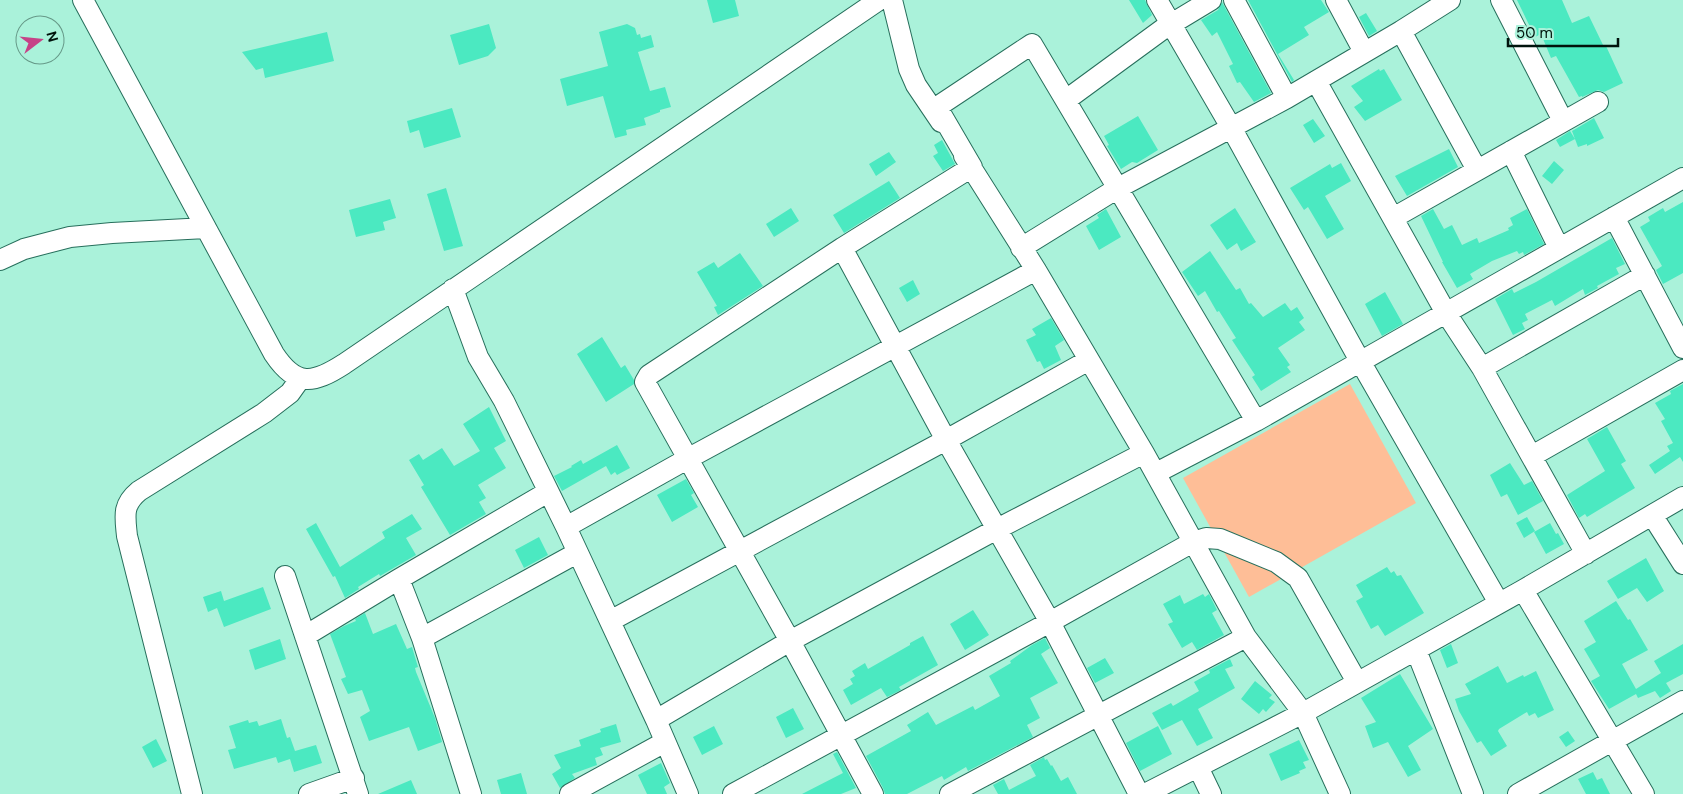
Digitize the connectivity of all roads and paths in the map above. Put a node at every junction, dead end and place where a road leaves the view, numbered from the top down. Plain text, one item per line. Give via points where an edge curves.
1 (83, 0) edge
2 (879, 0) edge
3 (892, 0) edge
4 (1156, 0) edge
5 (1211, 0) edge
6 (1234, 0) edge
7 (1336, 0) edge
8 (1450, 0) edge
9 (1501, 0) edge
10 (1172, 24) junction
11 (1401, 31) junction
12 (1364, 52) junction
13 (1316, 81) junction
14 (1287, 98) junction
15 (1066, 100) junction
16 (1598, 102) dead end
17 (1563, 120) junction
18 (1232, 129) junction
19 (1511, 151) junction
20 (972, 168) junction
21 (1477, 170) junction
22 (1683, 178) edge
23 (1118, 188) junction
24 (1614, 217) junction
25 (1393, 218) junction
26 (206, 228) junction
27 (842, 248) junction
28 (1021, 248) junction
29 (1559, 248) junction
30 (0, 260) edge
31 (1036, 270) junction
32 (1645, 275) junction
33 (453, 289) junction
34 (1446, 313) junction
35 (895, 347) junction
36 (1683, 348) edge
37 (1088, 360) junction
38 (1360, 361) junction
39 (1482, 368) junction
40 (1683, 370) edge
41 (300, 379) junction
42 (1256, 421) junction
43 (946, 440) junction
44 (1144, 453) junction
45 (1532, 456) junction
46 (689, 458) junction
47 (1156, 473) junction
48 (548, 492) junction
49 (1683, 497) edge
50 (1652, 515) junction
51 (566, 527) junction
52 (997, 529) junction
53 (1193, 542) junction
54 (740, 550) junction
55 (577, 553) junction
56 (1586, 554) junction
57 (1683, 564) edge
58 (286, 576) dead end
59 (399, 579) junction
60 (1522, 590) junction
61 (1499, 603) junction
62 (610, 621) junction
63 (1050, 622) junction
64 (305, 636) junction
65 (1246, 637) junction
66 (422, 638) junction
67 (790, 641) junction
68 (1416, 650) junction
69 (1357, 682) junction
70 (1683, 701) edge
71 (1303, 713) junction
72 (1098, 716) junction
73 (656, 720) junction
74 (842, 734) junction
75 (665, 742) junction
76 (1613, 742) junction
77 (1198, 767) junction
78 (356, 786) edge
79 (192, 794) edge
80 (309, 794) edge
81 (471, 794) edge
82 (570, 794) edge
83 (688, 794) edge
84 (733, 794) edge
85 (873, 794) edge
86 (950, 794) edge
87 (1140, 794) edge
88 (1145, 794) edge
89 (1211, 794) edge
90 (1340, 794) edge
91 (1473, 794) edge
92 (1518, 794) edge
93 (1644, 794) edge

1 - 26 street
2 - 33 street
3 - 20 street via 916,85
4 - 10 street
5 - 10 street
6 - 14 street
7 - 12 street
8 - 11 street
9 - 17 street
10 - 15 street
10 - 18 street
11 - 12 street
11 - 21 street
12 - 13 street
13 - 14 street
13 - 25 street
14 - 18 street
15 - 20 street via 1032,44 937,107
15 - 23 street
16 - 17 street
17 - 19 street
18 - 23 street
18 - 38 street
19 - 21 street
19 - 29 street
20 - 27 street
20 - 28 street
21 - 25 street
22 - 24 street
23 - 28 street
23 - 42 street
24 - 29 street
24 - 32 street
25 - 34 street
26 - 30 street via 70,237 24,249
26 - 41 street via 274,354 282,366
27 - 35 street
27 - 46 street via 646,378 645,382
28 - 31 street
29 - 34 street
31 - 35 street
31 - 37 street
32 - 36 street
32 - 39 street
33 - 41 street via 333,371 315,379
33 - 48 street via 478,357 504,401
34 - 38 street
34 - 39 street
35 - 43 street
35 - 46 street
37 - 43 street
37 - 44 street
38 - 42 street
38 - 61 street
39 - 45 street
40 - 45 street
41 - 79 street via 290,393 264,413 139,490 124,512 127,536
42 - 47 street
43 - 52 street
43 - 54 street
44 - 47 street
44 - 52 street
45 - 56 street
46 - 51 street
46 - 54 street
47 - 53 street
48 - 51 street
48 - 59 street
49 - 50 street
50 - 56 street
50 - 57 street
51 - 55 street
52 - 63 street
52 - 67 street
53 - 63 street
53 - 65 street
53 - 69 street via 1206,538 1220,539 1276,562 1298,578
54 - 62 street
54 - 67 street
55 - 62 street
55 - 66 street
56 - 60 street
58 - 64 street
59 - 64 street
59 - 66 street
60 - 61 street
60 - 76 street
61 - 68 street
62 - 73 street
63 - 72 street
63 - 74 street
64 - 78 street
65 - 71 street
65 - 72 street
66 - 81 street
67 - 73 street
67 - 74 street
68 - 69 street
68 - 91 street
69 - 71 street
70 - 76 street
71 - 77 street
71 - 90 street
72 - 86 street
72 - 87 street
73 - 75 street
74 - 84 street
74 - 85 street
75 - 82 street
75 - 83 street
76 - 92 street
76 - 93 street
77 - 88 street
77 - 89 street
78 - 80 street

